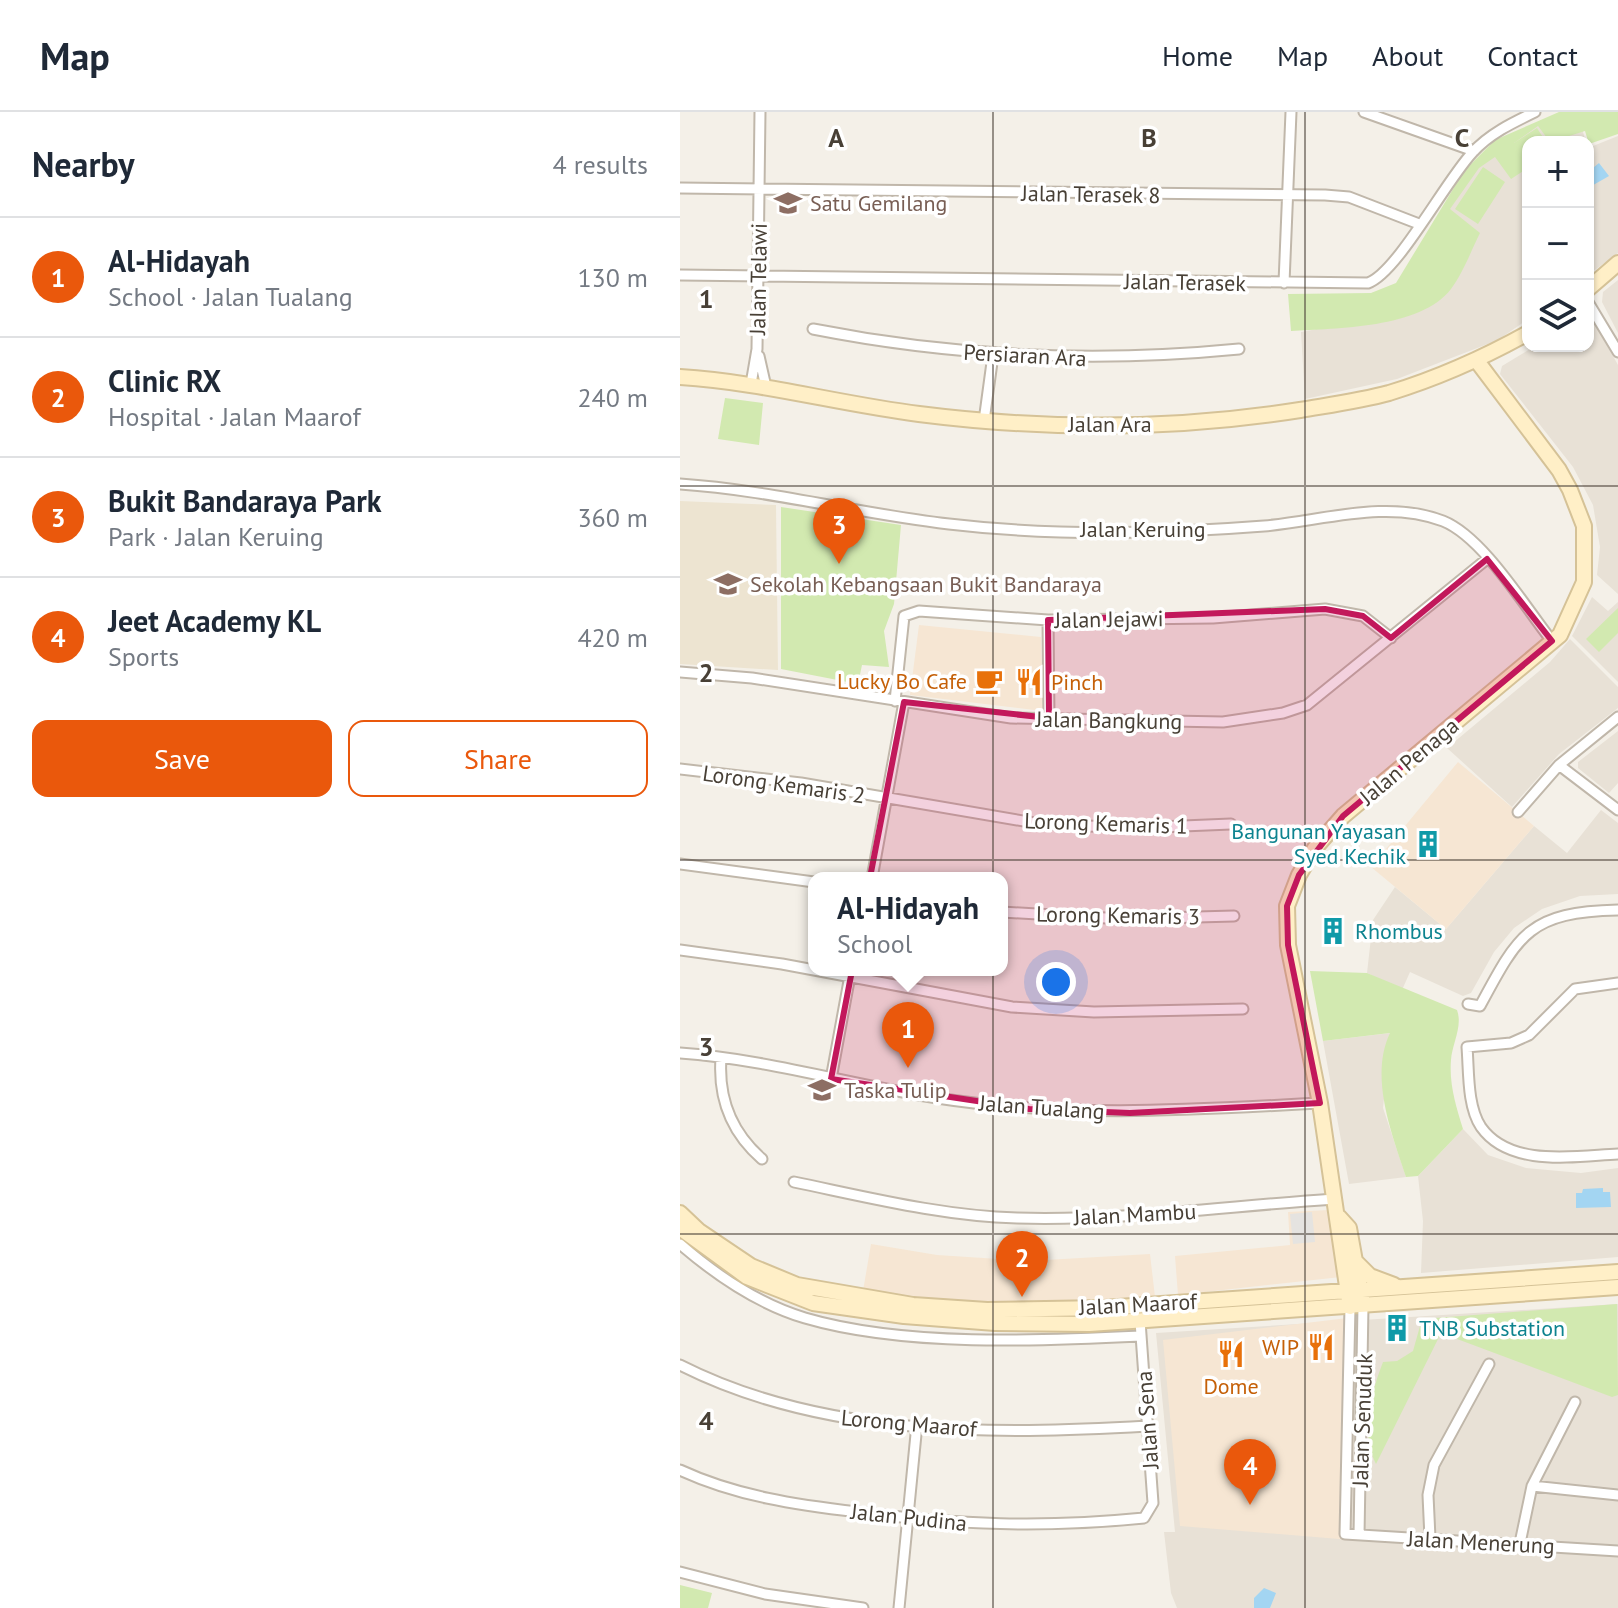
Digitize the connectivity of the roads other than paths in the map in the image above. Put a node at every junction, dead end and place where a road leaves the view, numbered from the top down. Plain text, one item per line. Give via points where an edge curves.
1 (760, 112) edge
2 (1291, 112) edge
3 (1364, 112) edge
4 (1535, 112) edge
5 (1474, 151) junction
6 (680, 188) edge
7 (759, 189) junction
8 (1288, 196) junction
9 (1419, 224) junction
10 (1618, 263) edge
11 (680, 275) edge
12 (758, 275) junction
13 (1284, 283) junction
14 (1594, 284) edge
15 (1594, 312) edge
16 (813, 329) dead end
17 (1522, 336) edge
18 (757, 349) junction
19 (1239, 349) dead end
20 (1618, 352) edge
21 (993, 355) junction
22 (1477, 361) junction
23 (680, 377) edge
24 (758, 386) junction
25 (984, 421) junction
26 (680, 484) edge
27 (1487, 559) junction
28 (1048, 620) junction
29 (1391, 638) junction
30 (1552, 641) junction
31 (680, 672) edge
32 (900, 702) junction
33 (1618, 717) edge
34 (1049, 718) junction
35 (1559, 765) junction
36 (680, 769) edge
37 (887, 800) junction
38 (1618, 810) edge
39 (1518, 812) dead end
40 (1231, 824) dead end
41 (680, 864) edge
42 (873, 872) edge
43 (808, 881) edge
44 (1618, 910) edge
45 (1008, 912) edge
46 (1234, 916) dead end
47 (680, 950) edge
48 (808, 968) edge
49 (850, 976) edge
50 (860, 976) edge
51 (1618, 983) edge
52 (1468, 1004) dead end
53 (1243, 1009) dead end
54 (680, 1053) edge
55 (721, 1058) junction
56 (831, 1079) junction
57 (1320, 1103) junction
58 (1618, 1154) edge
59 (762, 1159) dead end
60 (794, 1182) dead end
61 (1334, 1199) junction
62 (680, 1213) edge
63 (1339, 1217) junction
64 (680, 1228) edge
65 (680, 1244) edge
66 (1355, 1261) junction
67 (1618, 1272) edge
68 (1403, 1287) junction
69 (1618, 1287) edge
70 (1356, 1299) junction
71 (1140, 1328) junction
72 (1489, 1364) dead end
73 (680, 1365) edge
74 (1575, 1402) dead end
75 (917, 1424) junction
76 (1148, 1426) junction
77 (1349, 1429) junction
78 (1362, 1430) junction
79 (680, 1470) edge
80 (1532, 1486) junction
81 (1618, 1495) edge
82 (908, 1518) junction
83 (1144, 1518) joint
84 (1345, 1534) joint
85 (1359, 1535) junction
86 (1430, 1538) junction
87 (1520, 1543) junction
88 (1618, 1551) edge
89 (680, 1572) edge
90 (863, 1608) edge
91 (899, 1608) edge

1 - 7 street, Jalan Telawi
2 - 8 street
3 - 5 street
4 - 5 street, Jalan Terasek
5 - 9 street, Jalan Terasek
6 - 7 street, Jalan Terasek 8
7 - 8 street, Jalan Terasek 8
7 - 12 street, Jalan Telawi
8 - 9 street, Jalan Terasek 8 via 1349,197
8 - 13 street
9 - 13 street, Jalan Terasek via 1379,279
10 - 14 street
11 - 12 street, Jalan Terasek
12 - 13 street, Jalan Terasek
12 - 18 street, Jalan Telawi
15 - 20 street
16 - 21 street, Persiaran Ara
17 - 22 street, Jalan Ara
18 - 24 street, Jalan Telawi
18 - 24 street, Jalan Telawi
19 - 21 street, Persiaran Ara via 1117,358
21 - 25 street, Persiaran Ara
22 - 25 street, Jalan Ara via 1386,394 1272,414 1180,423
22 - 30 street, Jalan Penaga via 1559,470 1584,526 1584,582 1560,635
23 - 24 street, Jalan Ara
24 - 25 street, Jalan Ara
26 - 27 street, Jalan Keruing via 950,524 1021,529 1175,531 1382,511 1420,514 1447,522
27 - 29 street, Jalan Bangkung
27 - 30 street, Jalan Keruing
28 - 29 street, Jalan Jejawi via 1213,618 1325,609 1363,616
28 - 32 street, Jalan Jejawi via 919,611 904,616
28 - 34 street
29 - 34 street, Jalan Bangkung via 1330,690 1283,713 1223,722
30 - 57 street, Jalan Penaga via 1343,816 1299,875 1287,906 1288,945
31 - 32 street, Jalan Bangkung
32 - 34 street, Jalan Bangkung via 1011,718
32 - 37 street
33 - 35 street
35 - 38 street
35 - 39 street
36 - 37 street, Lorong Kemaris 2 via 801,783
37 - 40 street, Lorong Kemaris 1 via 1041,824
37 - 42 street
41 - 43 street
44 - 52 street via 1584,911 1536,924 1512,949 1480,1006
45 - 46 street, Lorong Kemaris 3 via 1110,919
47 - 48 street
49 - 56 street
50 - 53 street via 1012,1007 1094,1012
51 - 58 street via 1575,989 1529,1035 1511,1043 1467,1047 1471,1098 1481,1127 1501,1145 1554,1157
54 - 55 street, Jalan Tualang
55 - 56 street, Jalan Tualang
55 - 59 street via 722,1096 730,1120
56 - 57 street, Jalan Tualang via 1029,1109 1130,1113
57 - 61 street, Jalan Penaga
60 - 61 street, Jalan Mambu via 905,1205 1014,1218 1119,1217
61 - 63 street, Jalan Penaga
62 - 70 street, Jalan Maarof via 699,1231 774,1277 835,1295 913,1305 987,1310
63 - 66 street, Jalan Penaga via 1349,1228
63 - 70 street, Jalan Penaga
64 - 71 street, Jalan Maarof via 747,1277 832,1307 995,1323
65 - 71 street, Jalan Maarof via 713,1273 751,1295 805,1318 856,1328 1007,1339
66 - 68 street via 1377,1280
66 - 70 street, Jalan Penaga
67 - 68 street, Jalan Maarof
68 - 70 street, Jalan Maarof
69 - 70 street, Jalan Maarof
70 - 71 street, Jalan Maarof
70 - 77 street, Jalan Senuduk
70 - 78 street, Jalan Senuduk
71 - 76 street, Jalan Sena
72 - 86 street via 1434,1465 1428,1495
73 - 75 street, Lorong Maarof via 716,1384 789,1407
74 - 80 street
75 - 76 street, Lorong Maarof via 1029,1433
75 - 82 street
76 - 83 street, Jalan Sena via 1153,1503
77 - 78 street
77 - 84 street, Jalan Senuduk
78 - 85 street, Jalan Senuduk
79 - 82 street, Jalan Pudina via 792,1504
80 - 81 street
80 - 87 street
82 - 83 street, Jalan Pudina via 1024,1527
82 - 91 street
84 - 85 street, Jalan Menerung
85 - 86 street, Jalan Menerung
86 - 87 street, Jalan Menerung
87 - 88 street, Jalan Menerung
89 - 90 street via 765,1594

